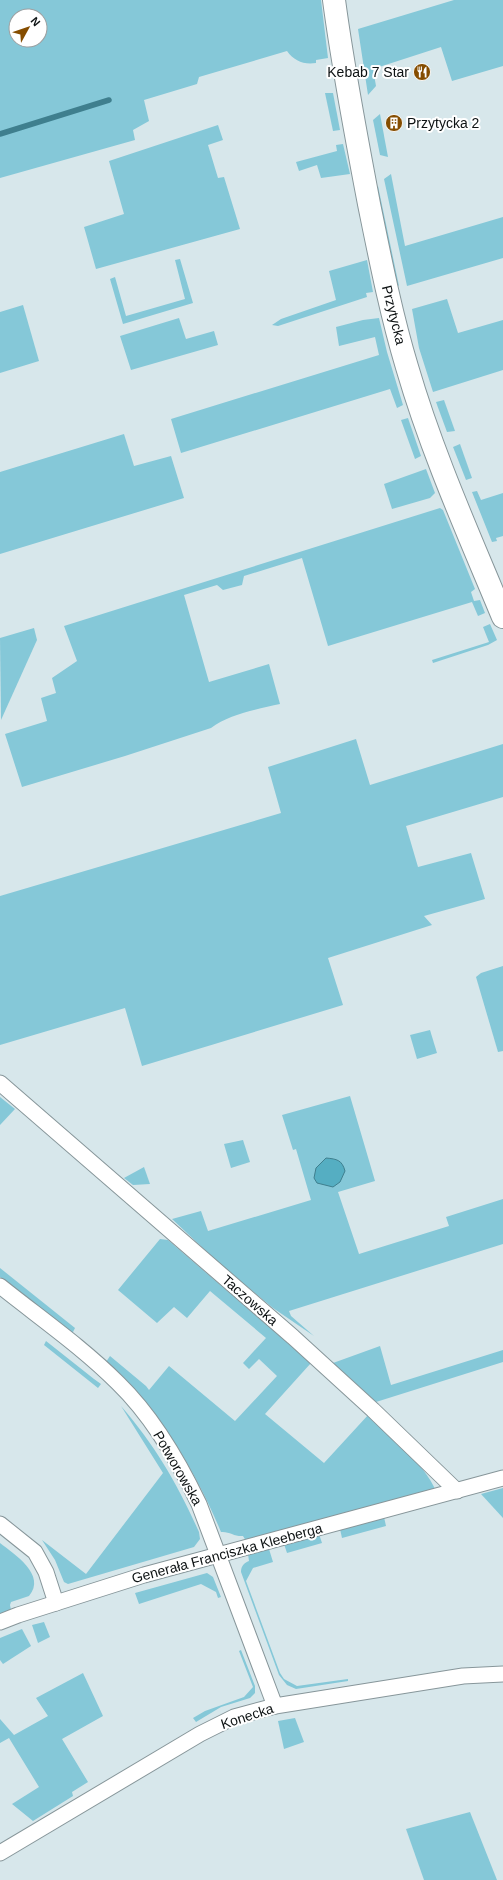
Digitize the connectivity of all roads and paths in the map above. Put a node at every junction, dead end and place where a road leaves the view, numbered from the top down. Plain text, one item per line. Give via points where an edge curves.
1 (334, 0) edge
2 (503, 617) edge
3 (0, 1083) edge
4 (0, 1286) edge
5 (503, 1478) edge
6 (457, 1491) junction
7 (0, 1524) edge
8 (220, 1554) junction
9 (56, 1603) junction
10 (0, 1622) edge
11 (503, 1674) edge
12 (275, 1706) junction
13 (0, 1853) edge

1 - 2 main road, Przytycka via 362,170 391,308 407,367 453,497
3 - 6 street, Taczowska via 293,1337
4 - 8 street, Potworowska via 102,1368 148,1418 187,1478
5 - 6 street
6 - 8 street, Generała Franciszka Kleeberga
7 - 9 street via 34,1552 46,1572
8 - 9 street, Generała Franciszka Kleeberga
8 - 12 street, Potworowska
9 - 10 street, Generała Franciszka Kleeberga
11 - 12 street, Konecka via 463,1676
12 - 13 street, Konecka via 234,1717 214,1726

